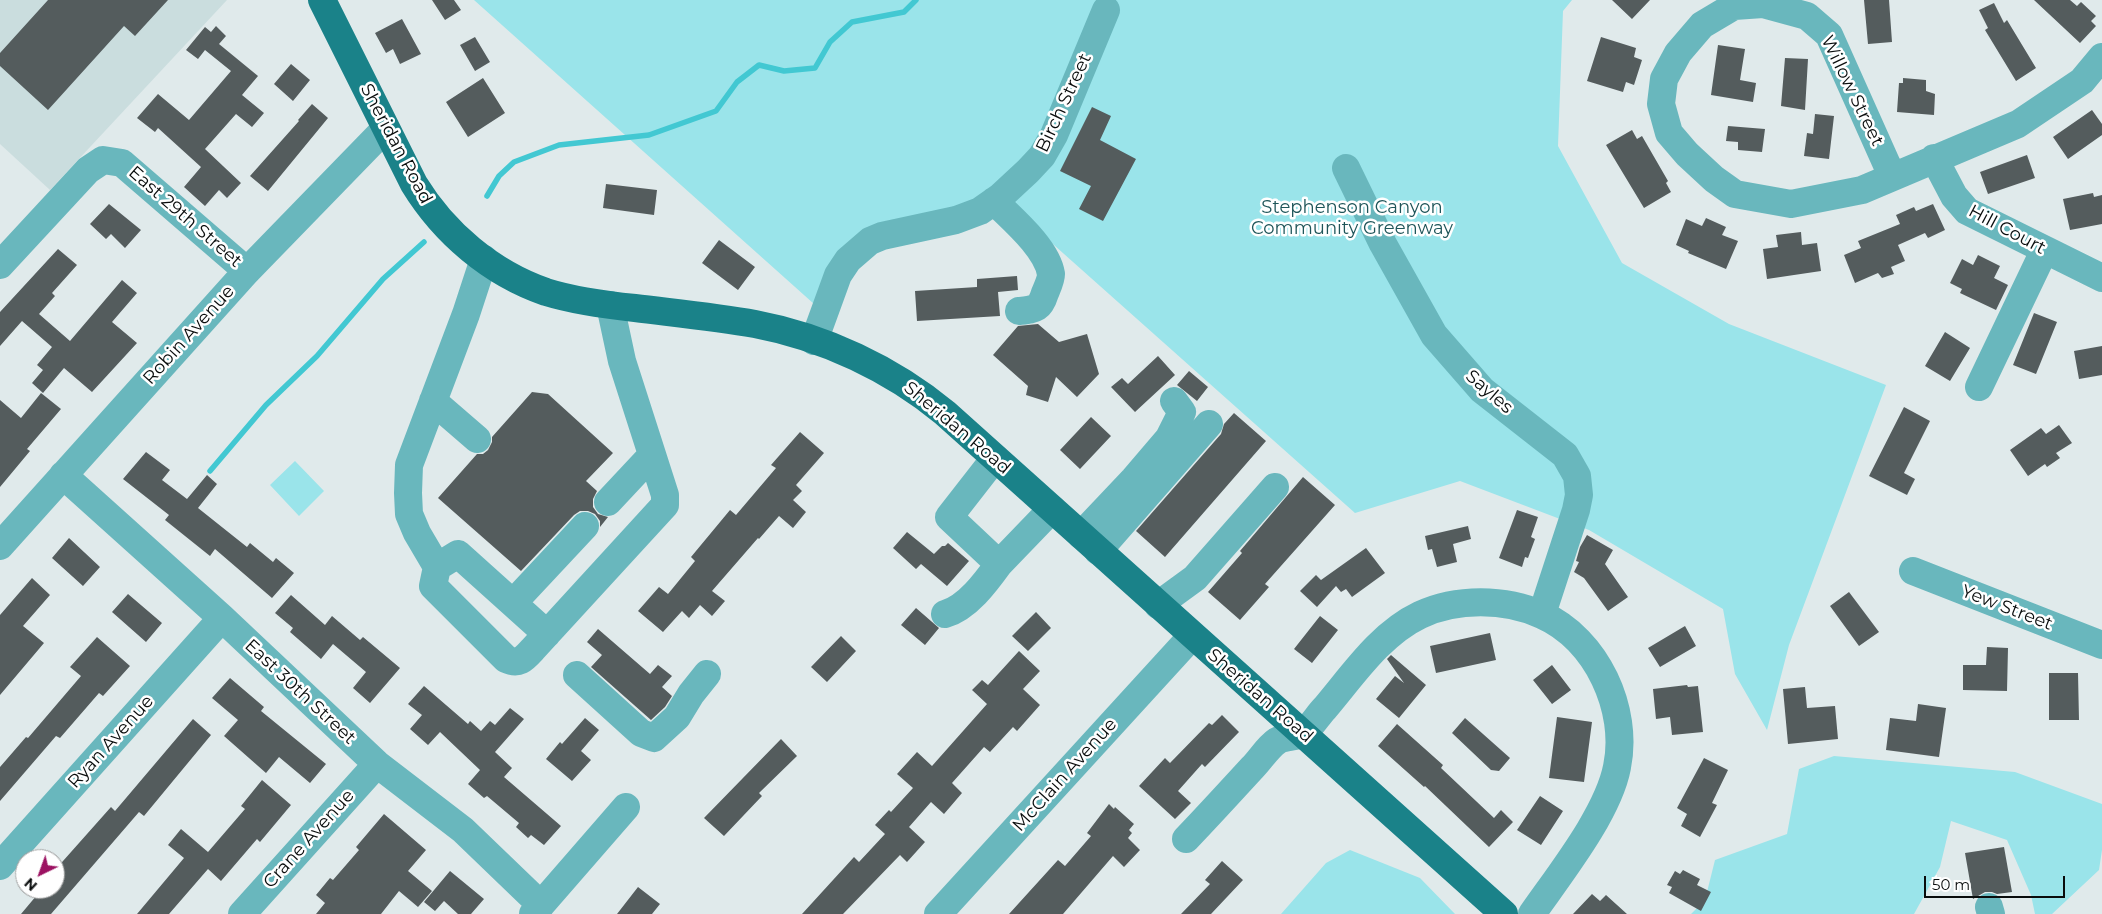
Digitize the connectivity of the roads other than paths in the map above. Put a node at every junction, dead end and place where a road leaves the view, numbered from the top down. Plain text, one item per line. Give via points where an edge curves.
1 (322, 0) edge
2 (1106, 10) dead end
3 (2102, 57) edge
4 (385, 129) junction
5 (1934, 158) junction
6 (1346, 168) dead end
7 (1892, 176) junction
8 (994, 201) junction
9 (2044, 250) junction
10 (484, 259) junction
11 (0, 265) edge
12 (246, 271) junction
13 (2102, 278) edge
14 (610, 305) junction
15 (1019, 311) dead end
16 (814, 341) junction
17 (1979, 387) dead end
18 (433, 401) junction
19 (1174, 401) dead end
20 (1210, 424) dead end
21 (477, 439) dead end
22 (652, 455) junction
23 (995, 458) junction
24 (63, 475) junction
25 (1275, 487) dead end
26 (608, 502) dead end
27 (1052, 509) junction
28 (585, 526) dead end
29 (1089, 543) junction
30 (0, 546) edge
31 (998, 564) junction
32 (437, 567) junction
33 (1913, 571) dead end
34 (513, 603) junction
35 (1158, 605) junction
36 (945, 614) dead end
37 (1542, 614) junction
38 (222, 618) junction
39 (547, 634) junction
40 (1192, 636) junction
41 (2102, 645) edge
42 (707, 674) dead end
43 (577, 675) dead end
44 (1303, 733) junction
45 (377, 764) junction
46 (626, 807) dead end
47 (1186, 839) dead end
48 (0, 866) edge
49 (537, 910) edge
50 (242, 914) edge
51 (938, 914) edge
52 (1504, 914) edge
53 (1532, 914) edge

1 - 4 main road, Sheridan Road
2 - 8 street, Birch Street via 1054,135 1042,156
3 - 5 street, Willow Street via 2082,81 2025,120
4 - 10 main road, Sheridan Road via 426,204 461,242
4 - 12 street, Robin Avenue
5 - 7 street, Willow Street
5 - 9 street, Hill Court via 1954,196 1967,211
6 - 37 street, Sayles via 1383,244 1434,335 1482,390 1565,455 1577,476 1579,495 1576,510
7 - 7 street, Willow Street via 1829,35 1807,16 1763,4 1734,6 1702,25 1678,53 1664,79 1661,104 1669,133 1714,179 1735,194 1791,204 1862,190
8 - 15 street via 1046,258 1051,276 1042,304 1035,309
8 - 16 street, Birch Street via 980,211 956,220 870,241 848,260 838,275
9 - 13 street, Hill Court
9 - 17 street
10 - 14 main road, Sheridan Road via 515,278 548,292
10 - 18 street
11 - 12 street, East 29th Street via 88,170 103,160 122,163
12 - 24 street, Robin Avenue
14 - 16 main road, Sheridan Road via 755,324
14 - 22 street via 622,361
16 - 23 main road, Sheridan Road via 851,355 902,381 931,401
18 - 21 street
18 - 32 street via 409,465 408,493 409,514
19 - 29 street via 1182,412 1169,438 1134,479
20 - 29 street
22 - 26 street
22 - 39 street via 665,495 665,505
23 - 27 main road, Sheridan Road
23 - 31 street via 949,517
24 - 30 street, Robin Avenue
24 - 38 street, East 30th Street
25 - 35 street via 1195,578
27 - 29 main road, Sheridan Road
27 - 31 street
28 - 34 street
29 - 35 main road, Sheridan Road
31 - 36 street via 969,600
32 - 34 street via 458,554
32 - 39 street via 433,586 506,659 521,662
33 - 41 street, Yew Street
34 - 39 street
35 - 40 main road, Sheridan Road
37 - 44 street via 1515,606 1474,603 1440,607 1402,624
37 - 53 street via 1575,639 1595,662 1610,691 1618,717 1621,746 1611,786 1590,828
38 - 45 street, East 30th Street
38 - 48 street, Ryan Avenue
40 - 44 main road, Sheridan Road
40 - 51 street, McClain Avenue
42 - 43 street via 677,717 654,738 641,733
44 - 47 street via 1277,741
44 - 52 main road, Sheridan Road
45 - 49 street, East 30th Street via 463,830
45 - 50 street, Crane Avenue
46 - 49 street

